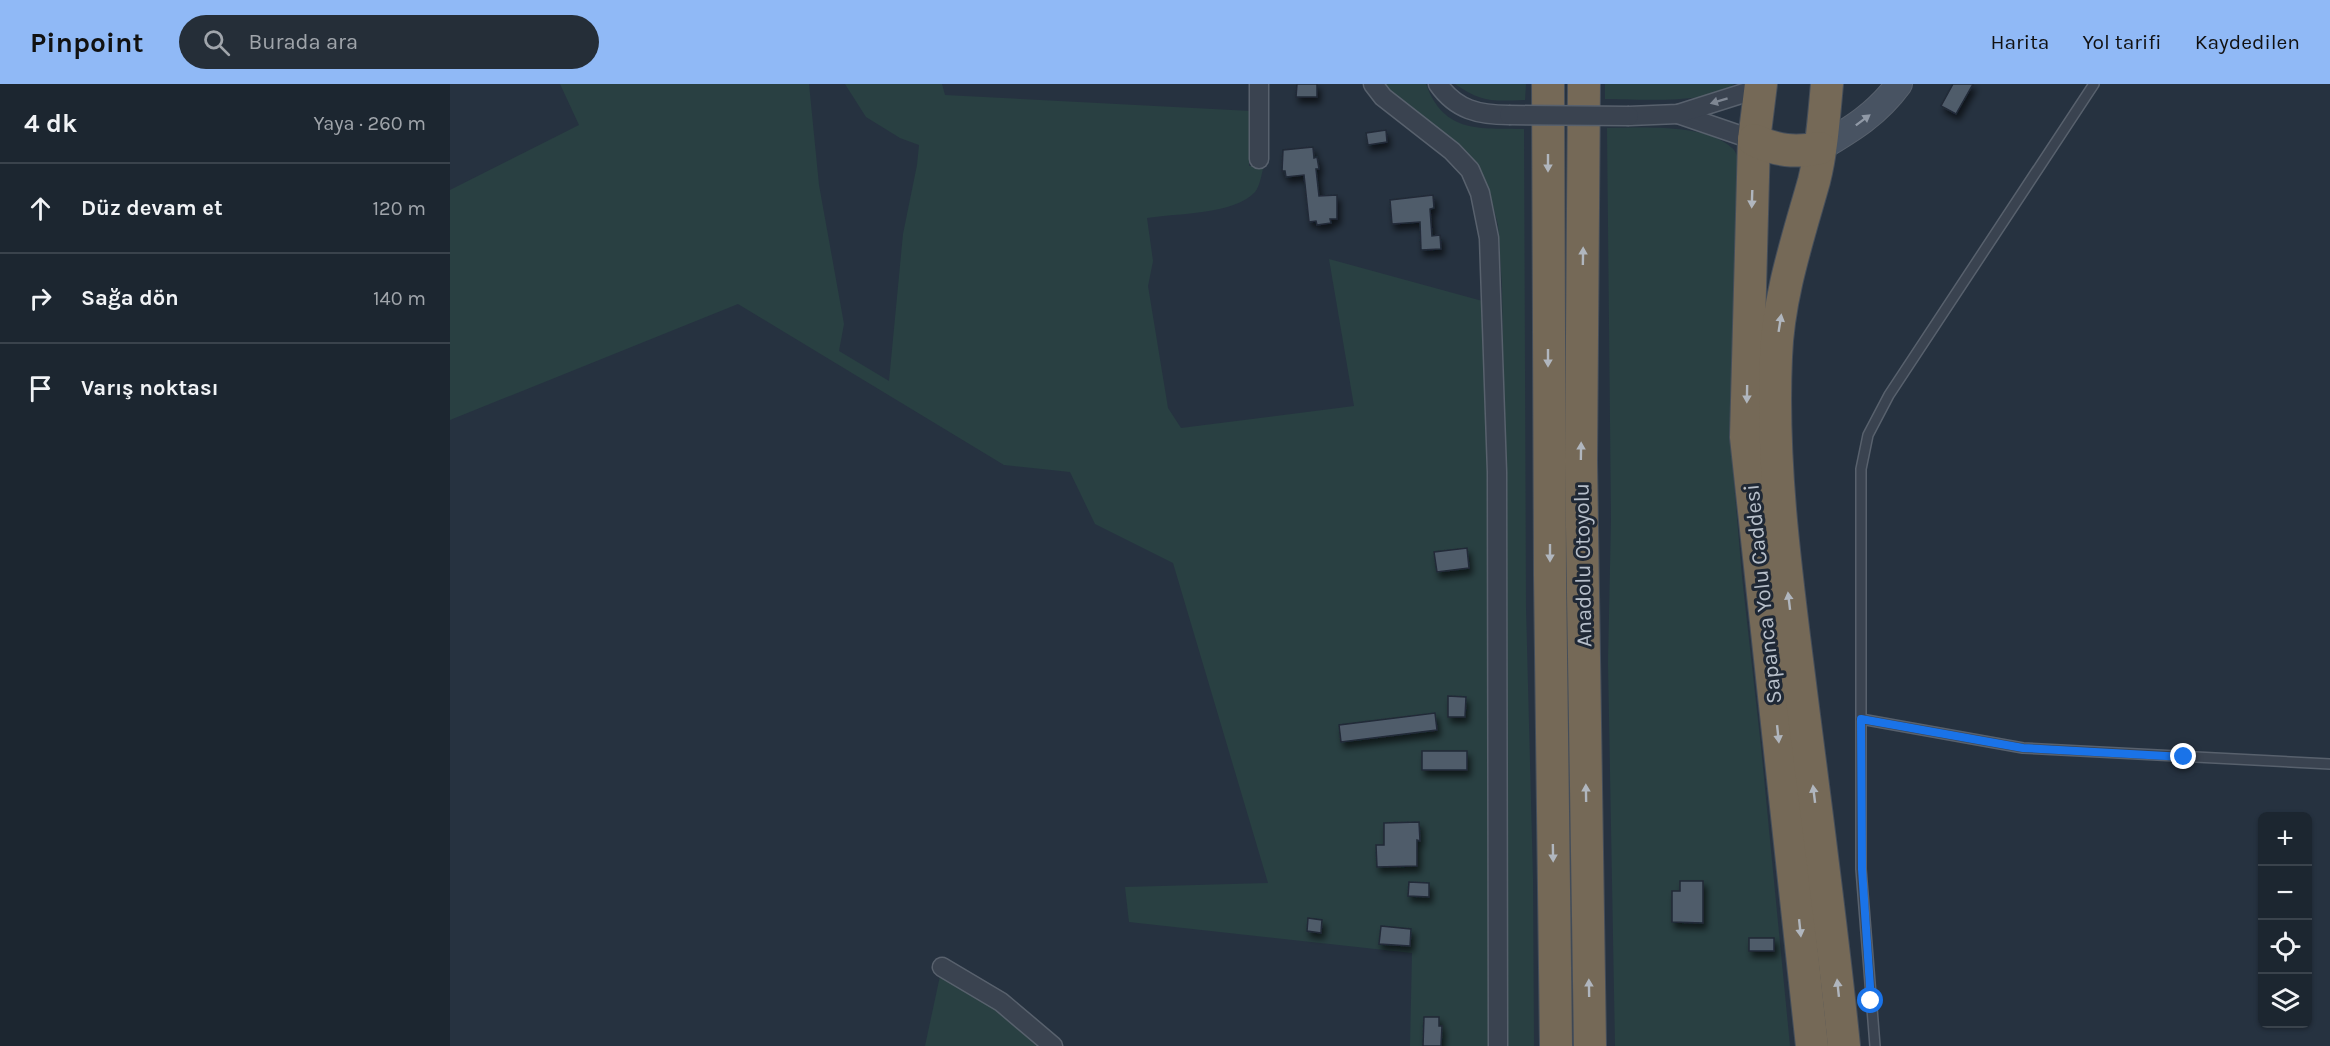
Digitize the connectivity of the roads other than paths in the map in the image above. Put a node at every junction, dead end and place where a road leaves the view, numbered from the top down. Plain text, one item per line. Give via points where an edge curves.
1 (1259, 84) edge
2 (1373, 84) edge
3 (1438, 84) edge
4 (1548, 84) edge
5 (1584, 84) edge
6 (1827, 84) edge
7 (1899, 84) edge
8 (2094, 84) edge
9 (1765, 85) edge
10 (1678, 114) junction
11 (1754, 140) junction
12 (1820, 148) junction
13 (1259, 159) dead end
14 (1861, 719) junction
15 (2330, 764) edge
16 (942, 967) dead end
17 (1053, 1046) edge
18 (1498, 1046) edge
19 (1556, 1046) edge
20 (1590, 1046) edge
21 (1812, 1046) edge
22 (1844, 1046) edge
23 (1875, 1046) edge

1 - 13 street
2 - 18 street via 1383,97 1470,170 1480,193 1489,238 1497,472
3 - 10 street, bridge via 1449,98 1483,114
4 -> 19 highway, Anadolu Otoyolu
20 -> 5 highway, Anadolu Otoyolu via 1581,462
6 - 12 highway, Sapanca Yolu Caddesi
12 -> 7 street via 1885,103
8 - 14 lane via 1889,395 1868,435 1861,469
9 -> 10 street
9 - 11 highway, Sapanca Yolu Caddesi
10 - 11 street
11 - 12 highway via 1790,152
11 -> 21 highway, Sapanca Yolu Caddesi via 1746,437
22 -> 12 highway, Sapanca Yolu Caddesi via 1782,546 1774,431 1776,353 1786,285
14 - 15 lane via 2023,748
14 - 23 lane via 1862,869
16 - 17 street via 1001,1002

